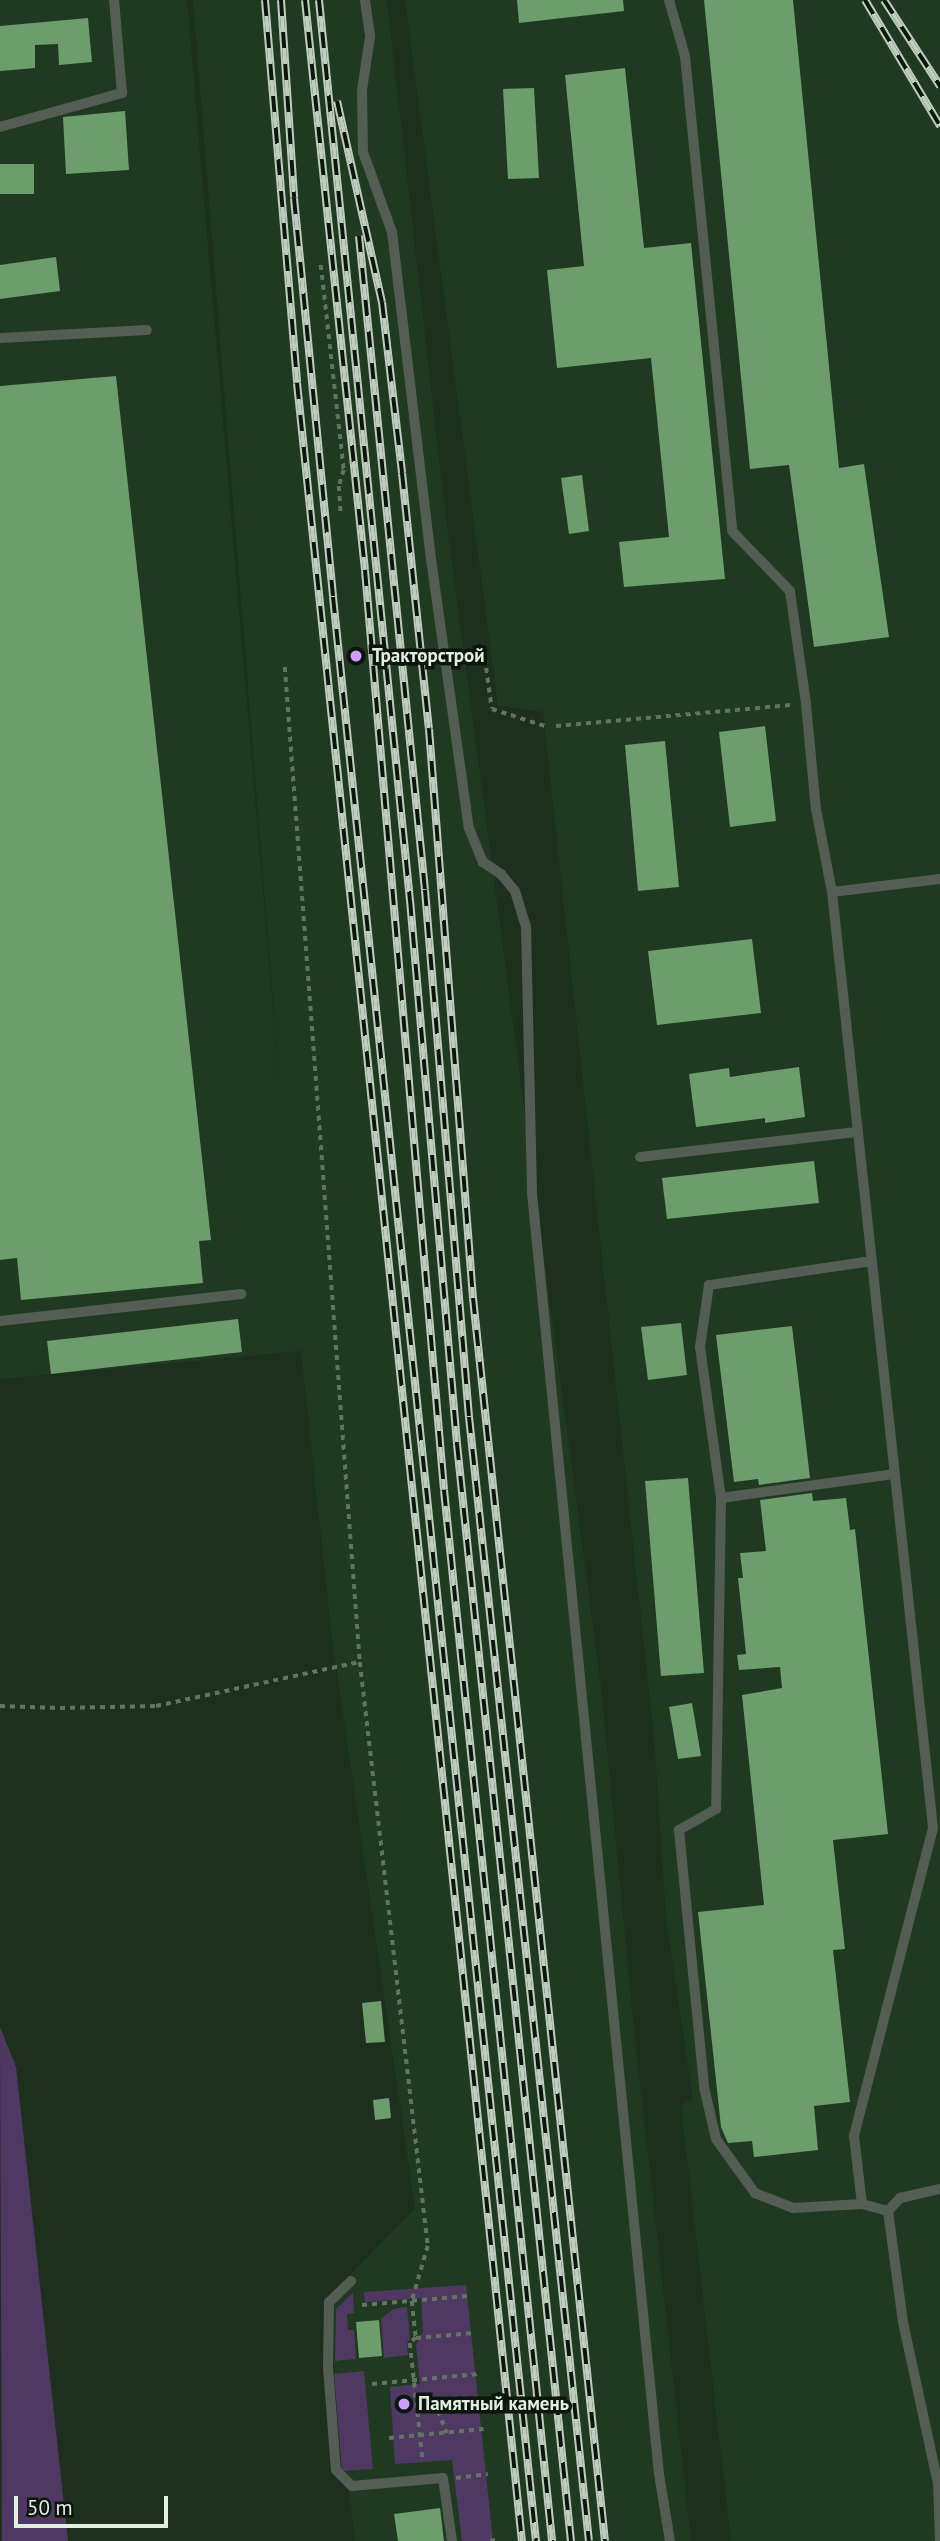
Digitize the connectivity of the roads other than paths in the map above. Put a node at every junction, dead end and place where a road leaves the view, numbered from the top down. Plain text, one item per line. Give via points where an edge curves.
1 (114, 0) edge
2 (365, 0) edge
3 (669, 0) edge
4 (0, 127) edge
5 (147, 330) dead end
6 (0, 338) edge
7 (940, 879) edge
8 (832, 892) junction
9 (857, 1132) junction
10 (640, 1157) dead end
11 (872, 1261) junction
12 (241, 1294) dead end
13 (0, 1321) edge
14 (893, 1474) junction
15 (721, 1498) junction
16 (940, 2189) edge
17 (862, 2204) junction
18 (888, 2211) junction
19 (351, 2281) dead end
20 (452, 2541) edge
21 (670, 2541) edge
22 (940, 2541) edge

1 - 4 lane via 122,93
2 - 21 lane via 370,37 362,90 363,152 392,232 469,828 483,862 515,891 526,927 532,1193 659,2474
3 - 8 lane via 685,56 732,531 790,591 816,809
5 - 6 lane
7 - 8 lane
8 - 9 lane
9 - 10 lane
9 - 11 lane
11 - 14 lane
11 - 15 lane via 709,1285 700,1347
12 - 13 lane
14 - 15 lane
14 - 17 lane via 933,1828 854,2136
15 - 17 lane via 716,1809 679,1830 704,2087 716,2139 755,2193 793,2208
16 - 18 lane via 900,2198
17 - 18 lane
18 - 22 lane via 903,2322 938,2484
19 - 20 lane via 329,2302 328,2367 336,2470 352,2486 443,2478

